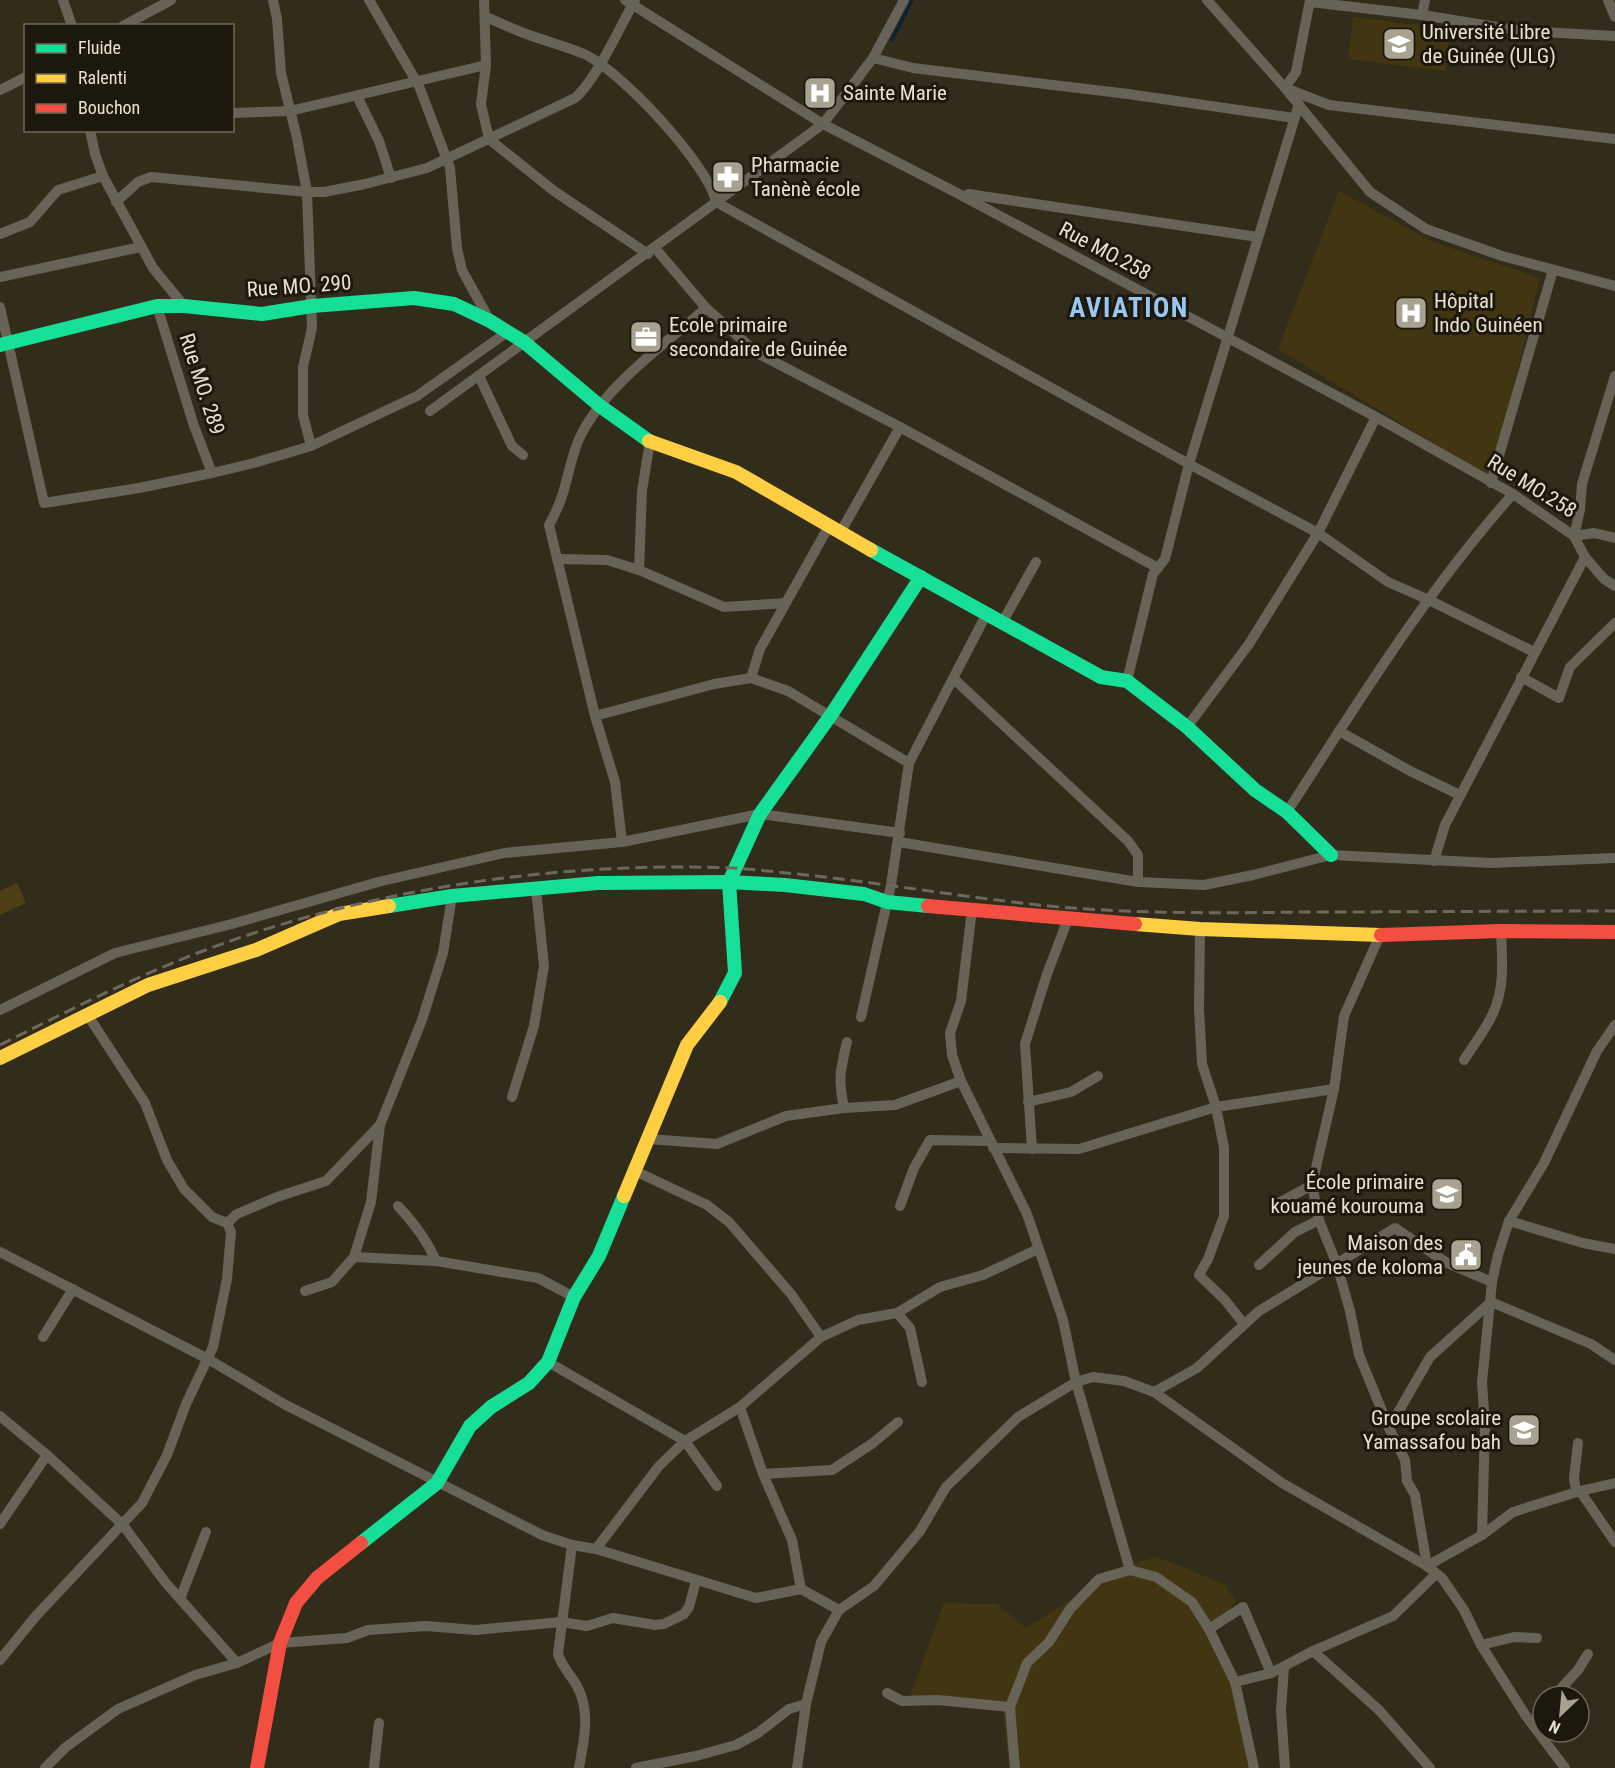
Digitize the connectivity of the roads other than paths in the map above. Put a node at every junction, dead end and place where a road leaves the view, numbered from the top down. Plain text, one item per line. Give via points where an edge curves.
1 (63, 0) edge
2 (171, 0) edge
3 (273, 0) edge
4 (369, 0) edge
5 (484, 0) edge
6 (904, 0) edge
7 (1207, 0) edge
8 (1425, 0) edge
9 (1608, 0) edge
10 (631, 1) edge
11 (1310, 1) edge
12 (1422, 15) junction
13 (486, 17) junction
14 (1615, 18) edge
15 (71, 24) edge
16 (127, 24) edge
17 (1615, 36) edge
18 (873, 58) junction
19 (600, 63) junction
20 (486, 65) junction
21 (24, 77) edge
22 (417, 82) junction
23 (1285, 88) junction
24 (0, 90) edge
25 (357, 96) junction
26 (1299, 104) junction
27 (290, 111) junction
28 (234, 113) edge
29 (1294, 118) junction
30 (823, 124) junction
31 (90, 132) edge
32 (489, 139) junction
33 (1615, 139) edge
34 (447, 159) junction
35 (103, 176) junction
36 (391, 178) junction
37 (307, 192) junction
38 (957, 193) junction
39 (116, 202) junction
40 (716, 202) junction
41 (0, 234) edge
42 (1258, 237) junction
43 (141, 247) junction
44 (651, 251) junction
45 (1553, 270) junction
46 (0, 277) edge
47 (1615, 286) edge
48 (157, 306) junction
49 (184, 306) junction
50 (312, 306) junction
51 (0, 307) edge
52 (705, 308) junction
53 (490, 321) junction
54 (506, 333) junction
55 (1228, 339) junction
56 (524, 342) junction
57 (4, 344) edge
58 (479, 376) junction
59 (1615, 376) edge
60 (600, 406) junction
61 (430, 411) dead end
62 (1376, 417) junction
63 (900, 427) junction
64 (650, 441) junction
65 (311, 446) junction
66 (523, 455) dead end
67 (1189, 464) junction
68 (212, 473) junction
69 (1491, 483) junction
70 (1513, 494) junction
71 (835, 530) junction
72 (1318, 533) junction
73 (1574, 536) junction
74 (1615, 538) edge
75 (1585, 557) junction
76 (558, 559) junction
77 (1036, 562) dead end
78 (1158, 567) junction
79 (639, 570) junction
80 (921, 577) junction
81 (1615, 586) edge
82 (1429, 600) junction
83 (786, 603) junction
84 (986, 615) junction
85 (1002, 623) junction
86 (1615, 623) edge
87 (1534, 652) junction
88 (1521, 677) junction
89 (751, 678) junction
90 (954, 679) junction
91 (1127, 681) junction
92 (595, 716) junction
93 (831, 716) junction
94 (1187, 727) junction
95 (1339, 731) junction
96 (909, 763) junction
97 (1460, 795) junction
98 (1287, 812) junction
99 (760, 813) junction
100 (899, 837) junction
101 (622, 842) junction
102 (1331, 855) junction
103 (1615, 858) edge
104 (1434, 861) junction
105 (729, 882) junction
106 (1138, 882) junction
107 (536, 889) junction
108 (452, 896) junction
109 (887, 902) junction
110 (972, 910) junction
111 (1068, 919) junction
112 (1200, 928) junction
113 (1501, 931) junction
114 (1615, 932) edge
115 (1380, 935) junction
116 (0, 1010) edge
117 (87, 1014) junction
118 (861, 1017) dead end
119 (1615, 1025) edge
120 (848, 1042) dead end
121 (0, 1058) edge
122 (1464, 1060) dead end
123 (1098, 1076) dead end
124 (962, 1081) junction
125 (1334, 1089) junction
126 (512, 1097) dead end
127 (1028, 1102) junction
128 (1216, 1107) junction
129 (843, 1108) junction
130 (380, 1125) junction
131 (648, 1139) junction
132 (992, 1145) junction
133 (1032, 1149) junction
134 (633, 1170) junction
135 (1312, 1185) junction
136 (1277, 1204) dead end
137 (398, 1206) dead end
138 (900, 1206) dead end
139 (1319, 1220) junction
140 (1509, 1221) junction
141 (227, 1223) junction
142 (1038, 1249) junction
143 (1615, 1249) edge
144 (0, 1252) edge
145 (354, 1257) junction
146 (436, 1261) junction
147 (1259, 1265) dead end
148 (1337, 1265) junction
149 (1492, 1282) junction
150 (73, 1289) junction
151 (304, 1291) dead end
152 (574, 1297) junction
153 (1491, 1302) junction
154 (897, 1313) junction
155 (1244, 1324) junction
156 (43, 1337) dead end
157 (821, 1337) junction
158 (208, 1359) junction
159 (1615, 1360) edge
160 (548, 1362) junction
161 (922, 1382) dead end
162 (1076, 1382) junction
163 (1154, 1392) junction
164 (740, 1407) junction
165 (0, 1416) edge
166 (898, 1422) dead end
167 (1389, 1428) junction
168 (685, 1441) junction
169 (1578, 1443) dead end
170 (47, 1455) junction
171 (763, 1474) junction
172 (436, 1483) junction
173 (1615, 1484) edge
174 (717, 1486) dead end
175 (1578, 1491) junction
176 (0, 1524) edge
177 (123, 1525) junction
178 (206, 1532) dead end
179 (1482, 1535) junction
180 (1615, 1542) edge
181 (572, 1545) junction
182 (596, 1549) junction
183 (1427, 1566) junction
184 (1130, 1570) junction
185 (1436, 1574) junction
186 (696, 1581) junction
187 (801, 1590) junction
188 (180, 1599) junction
189 (840, 1610) junction
190 (561, 1622) junction
191 (1209, 1629) junction
192 (1537, 1638) dead end
193 (280, 1643) junction
194 (1481, 1645) junction
195 (1313, 1651) junction
196 (1588, 1654) dead end
197 (0, 1660) edge
198 (237, 1663) junction
199 (1284, 1667) junction
200 (1272, 1673) junction
201 (1235, 1682) junction
202 (1565, 1684) edge
203 (887, 1693) dead end
204 (806, 1704) junction
205 (1010, 1707) junction
206 (1531, 1721) edge
207 (379, 1723) dead end
208 (1548, 1744) edge
209 (45, 1768) edge
210 (257, 1768) edge
211 (374, 1768) edge
212 (579, 1768) edge
213 (636, 1768) edge
214 (797, 1768) edge
215 (1015, 1768) edge
216 (1254, 1768) edge
217 (1285, 1768) edge
218 (1430, 1768) edge
219 (1565, 1768) edge

1 - 15 street
2 - 16 street
3 - 27 street via 281,73
4 - 22 street
5 - 13 street
6 - 18 street
7 - 23 street
8 - 12 street
9 - 14 street
10 - 19 street
10 - 30 street, Rue MO.258
11 - 12 street
11 - 23 street via 1296,72
12 - 17 street via 1522,31
13 - 19 street
13 - 20 street
18 - 29 street via 913,68
18 - 30 street
19 - 32 street via 575,98
19 - 40 street via 679,139 714,191
20 - 22 street
20 - 32 street via 481,104
21 - 24 street
22 - 25 street
22 - 34 street
23 - 26 street
23 - 33 street via 1329,105
25 - 27 street
25 - 36 street via 379,141
26 - 29 street
26 - 45 street via 1370,192 1426,228
27 - 28 street
27 - 37 street
29 - 42 street
30 - 38 street, Rue MO.258
30 - 40 street
31 - 35 street
32 - 34 street
32 - 44 street via 554,191
34 - 36 street
34 - 53 street via 462,270
35 - 39 street
35 - 41 street via 58,190 30,222
36 - 37 street
37 - 39 street via 151,177
37 - 50 street
38 - 42 street
38 - 55 street, Rue MO.258
39 - 43 street
40 - 44 street
40 - 67 street
42 - 55 street
43 - 46 street
43 - 49 street
44 - 52 street
44 - 56 street
45 - 47 street
45 - 69 street
48 - 49 street, Rue MO. 290
48 - 57 street, Rue MO. 290
48 - 68 street, Rue MO. 289
49 - 50 street, Rue MO. 290 via 262,314
50 - 53 street, Rue MO. 290 via 414,298 454,304
50 - 65 street via 312,328 303,367 303,415
51 - 57 street
52 - 60 street
52 - 63 street via 758,353
53 - 54 street, Rue MO. 290
54 - 56 street, Rue MO. 290
54 - 65 street via 417,396
55 - 62 street, Rue MO.258
55 - 67 street
56 - 58 street
56 - 60 street, Rue MO. 290
57 - 68 street via 44,502
58 - 61 street
58 - 66 street via 512,446
59 - 73 street via 1582,484
60 - 64 street, Rue MO. 290
60 - 76 street via 578,442 562,497 549,525
62 - 69 street, Rue MO.258
62 - 72 street
63 - 71 street
63 - 78 street
64 - 71 street, Rue MO. 290 via 736,472
64 - 79 street via 642,491
65 - 68 street
67 - 72 street
67 - 78 street via 1165,559
69 - 70 street, Rue MO.258
70 - 73 street, Rue MO.258
70 - 82 street via 1475,537
71 - 80 street, Rue MO. 290
71 - 83 street
72 - 82 street via 1388,582
72 - 94 street via 1249,644
73 - 74 street via 1594,532
73 - 75 street, Rue MO.258
75 - 81 street, Rue MO.258
75 - 87 street
76 - 79 street via 607,560
76 - 92 street
77 - 85 street
78 - 91 street
79 - 83 street via 724,607
80 - 84 street, Rue MO. 290
80 - 93 street
82 - 87 street
82 - 95 street
83 - 89 street via 760,649
84 - 85 street, Rue MO. 290
84 - 90 street
85 - 91 street, Rue MO. 290 via 1101,677
86 - 88 street via 1570,667 1559,698
87 - 88 street
88 - 97 street
89 - 92 street
89 - 93 street via 788,691
90 - 96 street
90 - 106 street via 1128,842 1138,855
91 - 94 street
92 - 101 street via 615,782
93 - 96 street
93 - 99 street
94 - 98 street via 1255,790
95 - 97 street
95 - 98 street
96 - 100 street
97 - 104 street
98 - 102 street
99 - 100 street
99 - 101 street
99 - 105 street
100 - 106 street
100 - 109 street
101 - 116 street via 504,854 378,882 116,953
102 - 104 street
102 - 106 street via 1204,885
103 - 104 street
105 - 107 street via 598,883
105 - 109 street via 853,893
105 - 131 street via 735,973 717,1008 687,1045
107 - 108 street
107 - 126 street via 544,966 534,1026
108 - 117 street via 339,914 256,950 148,985
108 - 130 street via 443,953 422,1020
109 - 110 street
109 - 118 street
110 - 111 street
110 - 124 street via 961,1001 950,1033 952,1055
111 - 112 street
111 - 127 street via 1025,1044
112 - 115 street
112 - 128 street via 1202,1064
113 - 114 street
113 - 115 street
113 - 122 street via 1498,1001
115 - 125 street via 1344,1016
117 - 121 street
117 - 141 street via 145,1103 167,1160 184,1189 212,1217
119 - 140 street via 1597,1051 1544,1163
120 - 129 street via 839,1083
123 - 127 street via 1071,1092
124 - 129 street via 895,1105
124 - 132 street
125 - 128 street
125 - 135 street
127 - 133 street
128 - 133 street via 1079,1149
128 - 155 street via 1224,1148 1224,1216 1199,1275
129 - 131 street via 786,1116 717,1144
130 - 141 street via 326,1181 277,1197 237,1214
130 - 145 street via 371,1202
131 - 134 street
132 - 133 street
132 - 138 street via 930,1140
132 - 142 street via 1027,1214
134 - 152 street via 599,1256
134 - 157 street via 707,1205 729,1222 791,1294
135 - 136 street
135 - 139 street
137 - 146 street via 419,1231
139 - 147 street via 1295,1232
139 - 148 street
140 - 143 street
140 - 149 street
141 - 158 street via 231,1232 227,1279
142 - 154 street via 983,1275 940,1287
142 - 162 street via 1063,1320
144 - 150 street
145 - 146 street
145 - 151 street via 332,1282
146 - 152 street via 538,1278
148 - 149 street via 1398,1228 1447,1263
148 - 155 street via 1258,1311
148 - 167 street via 1359,1355
149 - 153 street
150 - 156 street
150 - 158 street
152 - 160 street
153 - 159 street via 1591,1344
153 - 167 street via 1430,1357
153 - 179 street via 1482,1382
154 - 157 street via 858,1320
154 - 161 street via 910,1328
155 - 163 street via 1197,1368
157 - 164 street
158 - 172 street via 284,1404
158 - 177 street via 167,1455 142,1503
160 - 168 street
160 - 172 street via 529,1383 470,1426
162 - 163 street via 1094,1377 1124,1381
162 - 184 street
162 - 189 street via 1018,1417 946,1487 920,1531 874,1586
163 - 183 street via 1282,1483
164 - 168 street
164 - 171 street
165 - 170 street
166 - 171 street via 832,1470
167 - 183 street via 1405,1460 1407,1481 1415,1495
168 - 174 street
168 - 182 street via 659,1466
169 - 175 street via 1574,1478
170 - 176 street
170 - 177 street
171 - 187 street via 792,1540
172 - 181 street via 542,1535
172 - 193 street via 317,1578 296,1603
173 - 175 street
175 - 179 street via 1513,1512
175 - 180 street
177 - 188 street
177 - 197 street via 35,1617
178 - 188 street
179 - 183 street
181 - 182 street
181 - 190 street
182 - 186 street
183 - 185 street
184 - 191 street via 1156,1577 1192,1602
184 - 205 street via 1099,1579 1070,1609 1049,1642 1027,1663
185 - 194 street via 1464,1610
185 - 195 street via 1393,1616
186 - 187 street via 756,1598
186 - 190 street via 684,1614 664,1624 613,1618 587,1626
187 - 189 street
188 - 198 street
189 - 204 street via 821,1642
190 - 193 street via 475,1630 426,1626 368,1630 347,1638
190 - 212 street via 558,1654 585,1700
191 - 200 street via 1242,1607
191 - 201 street
192 - 194 street via 1514,1637
193 - 198 street
193 - 210 street
194 - 206 street
195 - 199 street
195 - 218 street via 1379,1710
196 - 202 street
198 - 209 street via 195,1676 118,1709 66,1747
199 - 200 street
199 - 217 street via 1281,1710
200 - 201 street
201 - 216 street
203 - 205 street via 902,1701
204 - 213 street via 789,1709 736,1745
204 - 214 street
205 - 215 street
207 - 211 street
208 - 219 street

